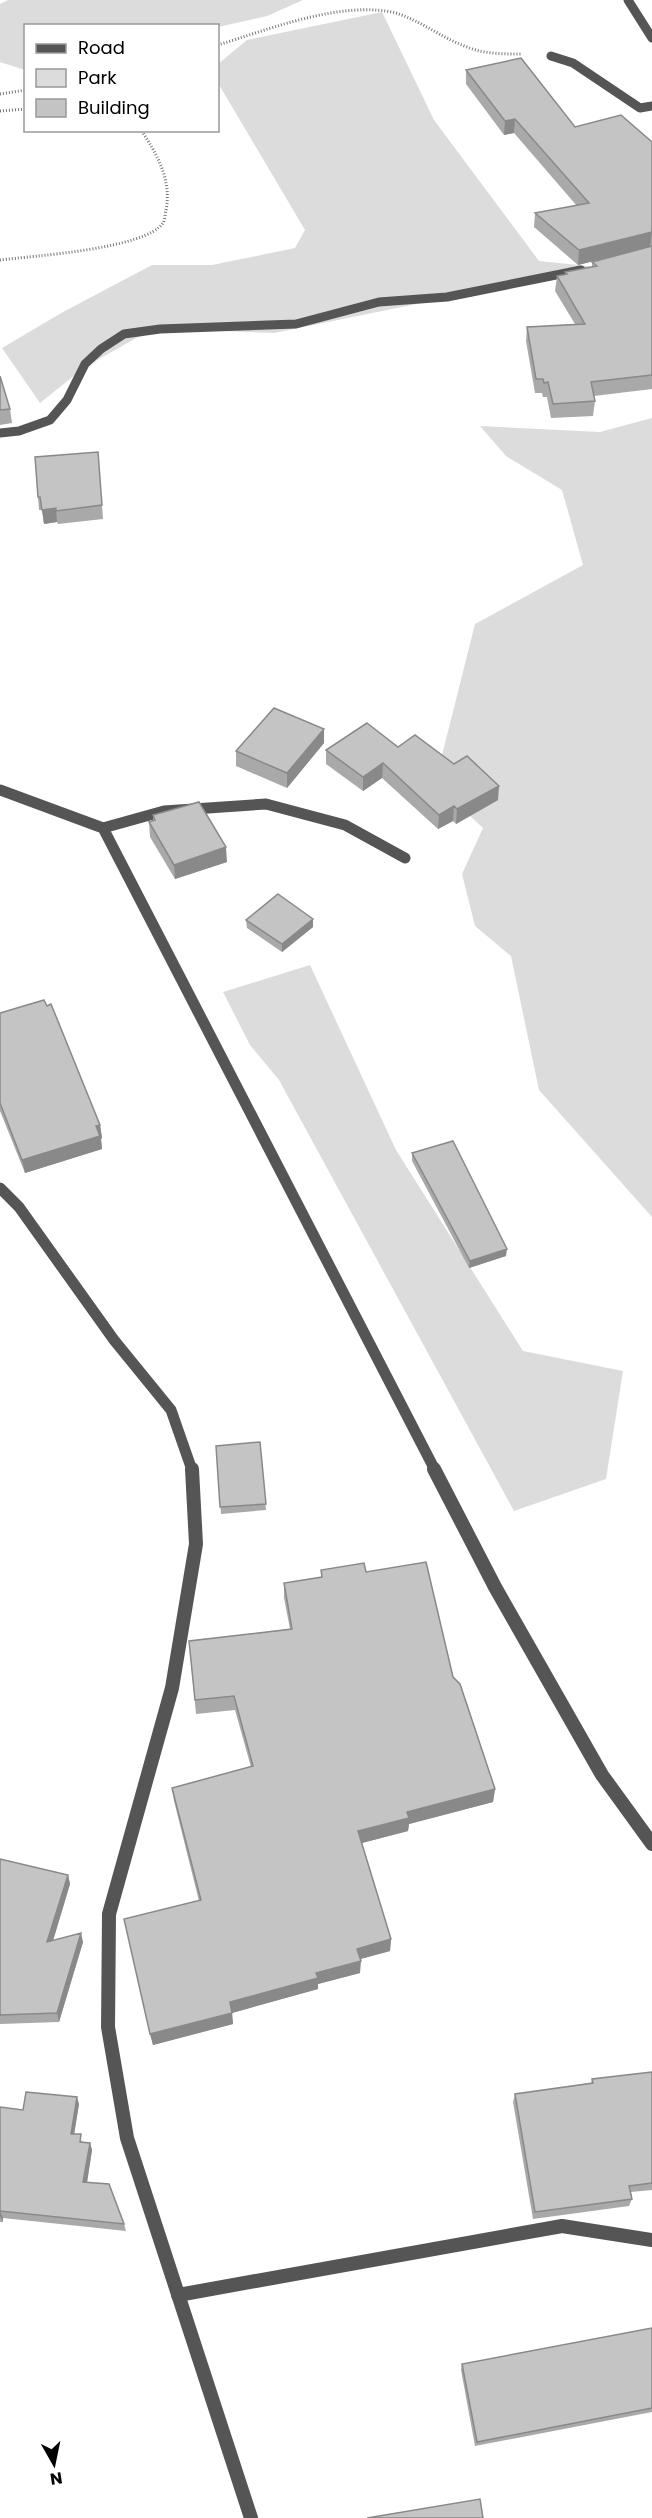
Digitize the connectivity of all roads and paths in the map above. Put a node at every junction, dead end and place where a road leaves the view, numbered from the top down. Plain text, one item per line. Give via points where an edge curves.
1 (628, 0) edge
2 (652, 38) edge
3 (219, 45) edge
4 (551, 56) joint
5 (24, 90) edge
6 (0, 94) edge
7 (652, 106) edge
8 (24, 109) edge
9 (0, 111) edge
10 (142, 132) edge
11 (0, 260) edge
12 (587, 269) edge
13 (0, 433) edge
14 (0, 790) edge
15 (103, 828) junction
16 (405, 858) dead end
17 (0, 1188) edge
18 (652, 1844) edge
19 (652, 2240) edge
20 (178, 2295) junction
21 (251, 2518) edge

1 - 2 street
3 - 4 path via 325,14 368,9 413,19 467,47 492,53
4 - 7 street via 573,63 640,108
5 - 6 path
8 - 9 path
10 - 11 path via 158,156 169,194 164,223 149,235 122,244
12 - 13 street via 447,297 379,302 296,324 124,334 85,364 67,400 50,420
14 - 15 street
15 - 16 street via 164,811 266,804 345,825
15 - 18 street via 495,1587 602,1774
17 - 20 street via 20,1207 114,1340 171,1410 192,1465 196,1544 172,1688 110,1914 108,2026 127,2138
19 - 20 street via 562,2226
20 - 21 street

